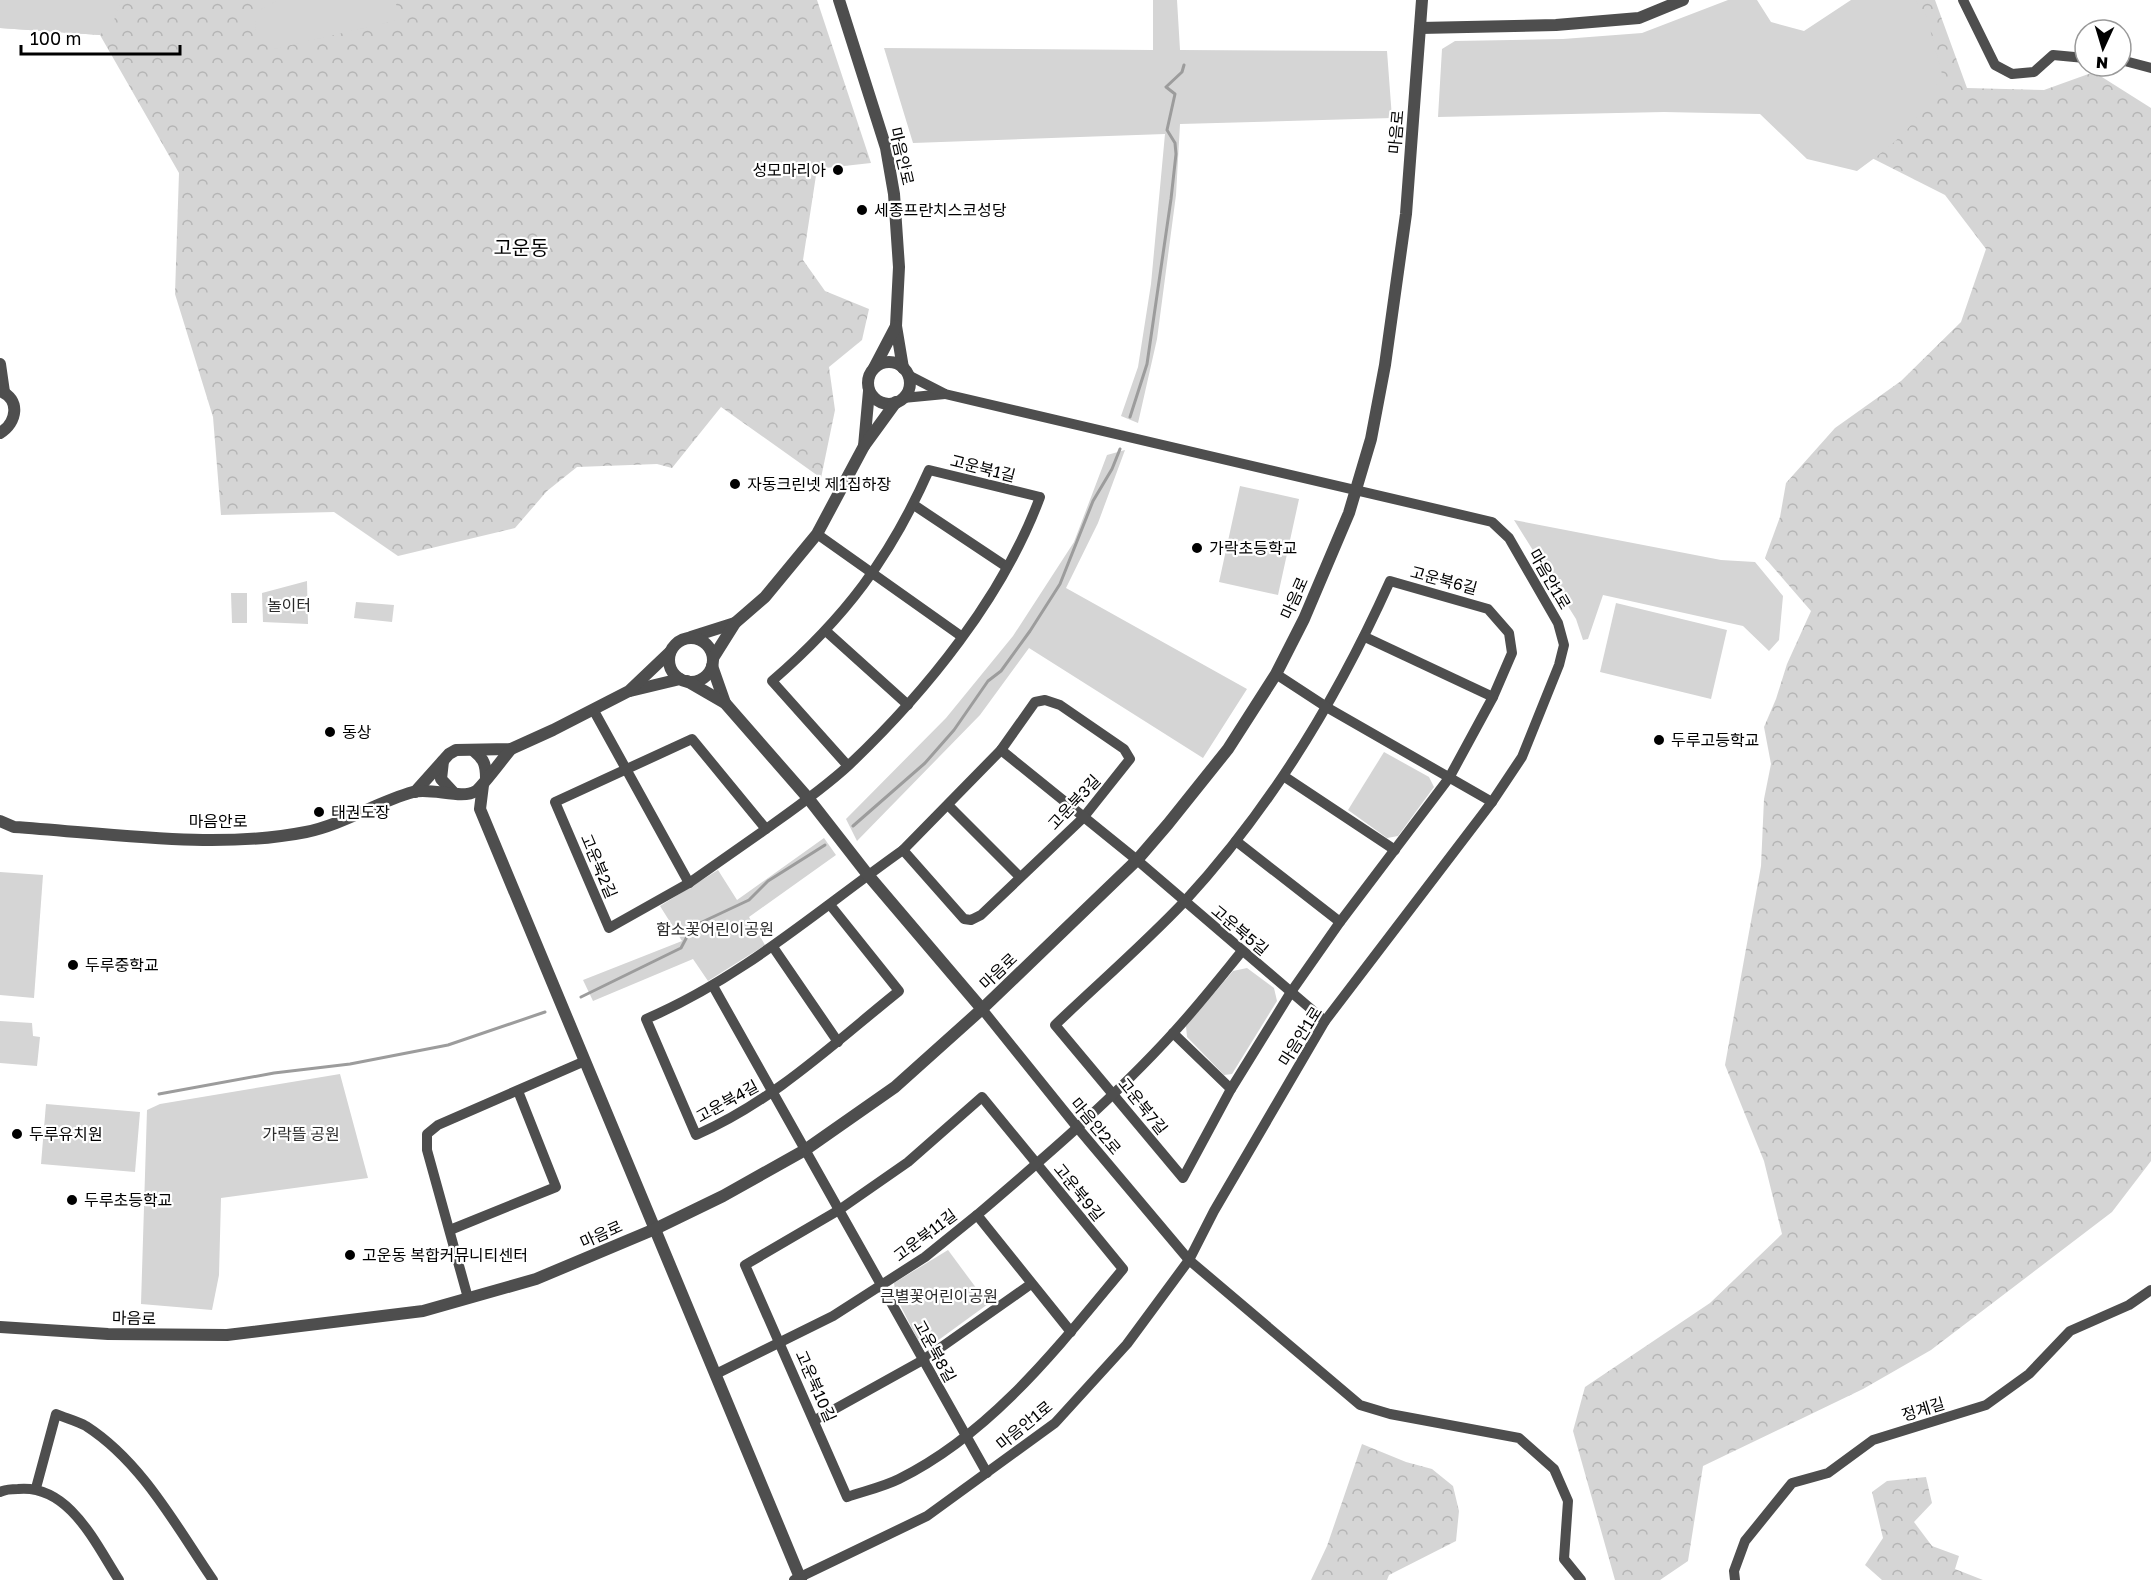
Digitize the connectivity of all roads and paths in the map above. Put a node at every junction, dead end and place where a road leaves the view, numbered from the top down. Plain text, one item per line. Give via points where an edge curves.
1 (839, 0) edge
2 (1422, 0) edge
3 (1683, 0) edge
4 (1966, 1) edge
5 (1420, 28) junction
6 (2073, 57) edge
7 (2133, 63) edge
8 (2151, 68) edge
9 (896, 326) junction
10 (0, 364) edge
11 (874, 368) junction
12 (906, 372) junction
13 (869, 391) junction
14 (2, 392) edge
15 (945, 394) junction
16 (900, 400) junction
17 (2, 434) edge
18 (864, 446) junction
19 (1356, 489) junction
20 (914, 505) junction
21 (817, 534) junction
22 (1007, 567) junction
23 (873, 573) junction
24 (735, 623) junction
25 (827, 632) junction
26 (961, 636) junction
27 (690, 637) junction
28 (1365, 637) junction
29 (670, 652) junction
30 (712, 662) junction
31 (1276, 674) junction
32 (684, 680) junction
33 (629, 691) junction
34 (1493, 697) junction
35 (725, 702) junction
36 (908, 705) junction
37 (1328, 708) junction
38 (594, 711) junction
39 (511, 749) junction
40 (1001, 750) junction
41 (474, 751) junction
42 (443, 761) junction
43 (848, 766) junction
44 (625, 769) junction
45 (1285, 777) junction
46 (1449, 778) junction
47 (484, 781) junction
48 (415, 792) junction
49 (457, 793) junction
50 (808, 798) junction
51 (1492, 802) junction
52 (949, 806) junction
53 (480, 809) junction
54 (1083, 818) junction
55 (0, 821) edge
56 (14, 827) junction
57 (766, 829) junction
58 (0, 831) edge
59 (1236, 841) junction
60 (903, 850) junction
61 (1395, 850) junction
62 (1137, 860) junction
63 (868, 875) junction
64 (1020, 877) junction
65 (689, 883) junction
66 (1183, 902) junction
67 (831, 906) junction
68 (1340, 922) junction
69 (773, 947) junction
70 (1242, 951) junction
71 (713, 986) junction
72 (1291, 992) junction
73 (982, 1009) junction
74 (1325, 1021) junction
75 (1173, 1033) junction
76 (838, 1042) junction
77 (585, 1061) junction
78 (1231, 1089) junction
79 (518, 1091) junction
80 (773, 1093) junction
81 (1113, 1093) junction
82 (1077, 1127) junction
83 (805, 1150) junction
84 (1037, 1163) junction
85 (839, 1210) junction
86 (976, 1215) junction
87 (655, 1229) junction
88 (450, 1230) junction
89 (1189, 1260) junction
90 (881, 1284) junction
91 (1031, 1284) junction
92 (2151, 1290) edge
93 (468, 1298) junction
94 (0, 1327) edge
95 (1071, 1332) junction
96 (780, 1342) junction
97 (923, 1360) junction
98 (716, 1374) junction
99 (815, 1420) junction
100 (965, 1435) junction
101 (987, 1473) junction
102 (36, 1488) junction
103 (0, 1492) edge
104 (798, 1579) edge
105 (119, 1580) edge
106 (213, 1580) edge
107 (1581, 1580) edge
108 (1735, 1580) edge

1 - 9 street, 마음안로 via 886,148 899,267
2 - 5 street, 마음로
3 - 5 street via 1639,18 1556,25
4 - 6 street via 1995,65 2012,74 2034,72 2053,55
5 - 19 street, 마음로 via 1406,214 1371,438
7 - 8 street
9 - 11 street
9 - 12 street
10 - 14 street
11 - 12 street via 892,362
11 - 13 street via 868,379
12 - 15 street
12 - 16 street via 909,387
13 - 16 street via 884,403
13 - 18 street
14 - 17 street via 11,399 14,418
15 - 16 street
15 - 19 street, 마음안1로
16 - 18 street
18 - 21 street
19 - 31 street, 마음로 via 1304,619
19 - 51 street, 마음안1로 via 1492,522 1509,538 1558,623 1564,645 1559,665 1522,757
20 - 22 street
20 - 22 street, 고운북1길 via 929,470 1040,497 1029,528
20 - 23 street, 고운북1길
21 - 23 street
21 - 24 street via 765,597
22 - 26 street, 고운북1길
23 - 25 street, 고운북1길
23 - 26 street
24 - 27 street
24 - 30 street
25 - 36 street
25 - 43 street, 고운북1길 via 772,681
26 - 36 street, 고운북1길
27 - 29 street via 678,642
27 - 30 street via 703,641
28 - 34 street
28 - 34 street, 고운북6길 via 1390,581 1488,609 1509,633 1512,652
28 - 37 street, 고운북6길
29 - 32 street via 671,670
29 - 33 street
30 - 32 street via 700,680
30 - 35 street
31 - 37 street
31 - 62 street, 마음로 via 1228,749
32 - 33 street
32 - 35 street
33 - 38 street
34 - 46 street, 고운북6길
35 - 50 street
36 - 43 street, 고운북1길
37 - 45 street, 고운북6길
37 - 46 street
38 - 39 street
38 - 44 street
39 - 41 street
39 - 47 street
40 - 52 street, 고운북3길
40 - 54 street, 고운북5길
40 - 54 street, 고운북3길 via 1035,702 1045,700 1060,705 1124,749 1130,759
41 - 42 street via 456,750
41 - 47 street via 486,767
42 - 48 street
42 - 49 street via 441,778
43 - 50 street, 고운북1길
44 - 57 street, 고운북2길 via 692,739
44 - 65 street
44 - 65 street, 고운북2길 via 555,801 609,928
45 - 59 street, 고운북6길
45 - 61 street
46 - 51 street
46 - 61 street, 고운북6길
47 - 49 street via 477,791
47 - 53 street
48 - 49 street
48 - 56 street, 마음안로 via 306,832 249,838 193,839
49 - 53 street
50 - 57 street, 고운북2길
50 - 63 street
51 - 74 street, 마음안1로
52 - 60 street, 고운북3길
52 - 64 street
53 - 77 street
54 - 62 street, 고운북5길
54 - 64 street, 고운북3길
55 - 56 street
56 - 58 street
57 - 65 street, 고운북2길
59 - 66 street, 고운북6길
59 - 68 street
60 - 63 street, 고운북4길
60 - 64 street, 고운북3길 via 964,919 981,915
61 - 68 street, 고운북6길
62 - 66 street, 고운북5길
62 - 73 street, 마음로
63 - 67 street, 고운북4길
63 - 73 street
66 - 70 street, 고운북5길
66 - 81 street, 고운북7길 via 1055,1025
67 - 69 street, 고운북4길
67 - 76 street, 고운북4길 via 899,991
68 - 72 street, 고운북6길
69 - 71 street, 고운북4길
69 - 76 street
70 - 72 street, 고운북5길
70 - 75 street
71 - 80 street, 고운북8길
71 - 80 street, 고운북4길 via 646,1019 696,1136
72 - 74 street, 고운북5길
72 - 78 street, 고운북7길
73 - 82 street, 마음안2로
73 - 83 street, 마음로 via 895,1087
74 - 89 street, 마음안1로
75 - 78 street
75 - 81 street
76 - 80 street, 고운북4길
77 - 79 street
77 - 87 street
78 - 81 street, 고운북7길 via 1183,1178
79 - 88 street via 438,1125 428,1134 427,1150
79 - 88 street via 556,1187
80 - 83 street, 고운북8길
81 - 82 street
82 - 84 street
82 - 89 street, 마음안2로
83 - 85 street, 고운북8길
83 - 87 street, 마음로
84 - 85 street, 고운북9길 via 982,1097 908,1162
84 - 86 street
84 - 95 street, 고운북9길 via 1123,1269
85 - 90 street, 고운북8길
85 - 96 street, 고운북10길 via 745,1265
86 - 90 street, 고운북11길 via 925,1257
86 - 91 street, 고운북11길
87 - 93 street, 마음로 via 536,1279
87 - 98 street
88 - 93 street
89 - 101 street, 마음안1로 via 1127,1344 1055,1423
89 - 107 street, 마음안2로 via 1360,1405 1519,1438 1554,1468 1569,1501 1564,1559
90 - 96 street, 고운북11길 via 833,1316
90 - 97 street, 고운북8길
91 - 95 street, 고운북11길
91 - 97 street
92 - 108 street, 정계길 via 2129,1305 2070,1331 2029,1374 1986,1405 1873,1440 1828,1473 1792,1483 1745,1541 1734,1571
93 - 94 street, 마음로 via 423,1311 227,1335 108,1334
95 - 100 street, 고운북9길 via 1016,1393
96 - 98 street, 고운북11길
96 - 99 street, 고운북10길
97 - 99 street
97 - 100 street, 고운북8길
98 - 104 street
99 - 100 street, 고운북10길 via 847,1497 898,1479
100 - 101 street, 고운북8길
101 - 104 street, 마음안1로 via 927,1516
102 - 103 street
102 - 105 street via 70,1508
102 - 106 street via 56,1414 85,1425 141,1476

